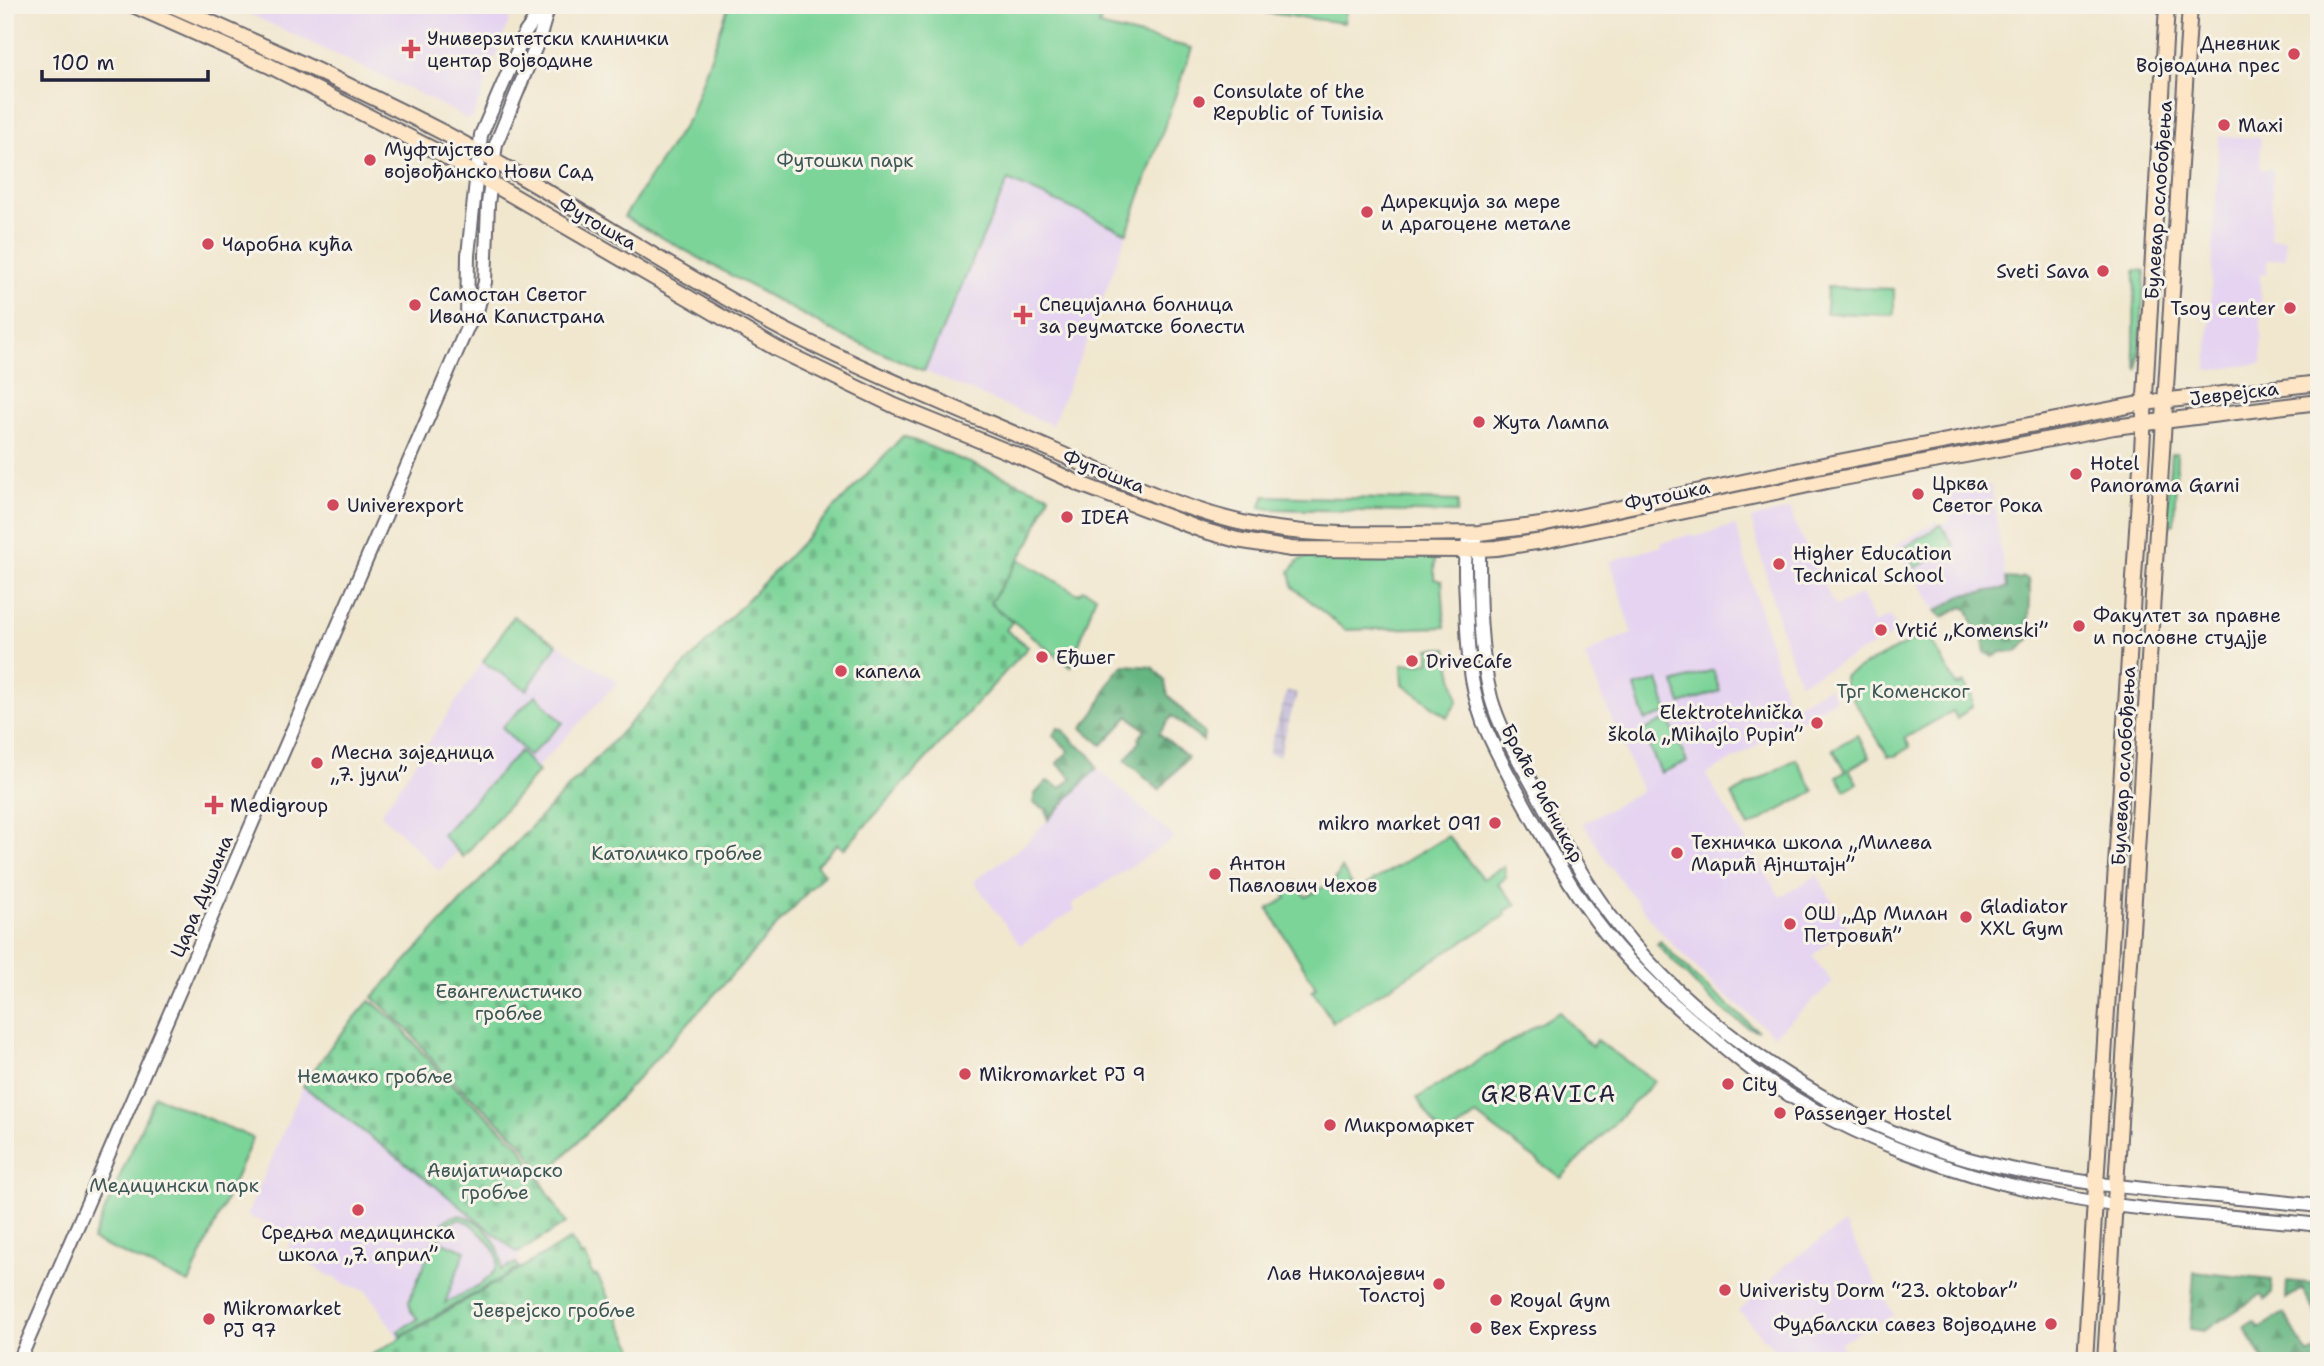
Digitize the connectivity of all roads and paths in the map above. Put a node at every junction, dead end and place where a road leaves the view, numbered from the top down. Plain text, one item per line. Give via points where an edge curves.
1 (133, 5) edge
2 (171, 5) edge
3 (547, 5) edge
4 (2167, 5) edge
5 (2190, 5) edge
6 (478, 153) junction
7 (493, 162) junction
8 (475, 174) junction
9 (491, 182) junction
10 (466, 330) junction
11 (2319, 383) edge
12 (2154, 402) junction
13 (2319, 402) edge
14 (2154, 421) junction
15 (1470, 533) junction
16 (1472, 549) junction
17 (2096, 1182) junction
18 (2116, 1184) junction
19 (2095, 1202) junction
20 (2115, 1205) junction
21 (2319, 1206) edge
22 (2319, 1225) edge
23 (19, 1361) edge
24 (2085, 1361) edge
25 (2105, 1361) edge

1 - 8 main road, Футошка via 270,66
2 - 6 main road, Футошка via 276,51
3 - 6 street, Цара Душана via 525,33 482,130
3 - 7 street, Цара Душана
4 - 12 main road, Булевар ослобођења
5 - 12 main road, Булевар ослобођења
6 - 7 main road, Футошка
6 - 8 street, Цара Душана
7 - 9 street, Цара Душана
7 - 15 main road, Футошка via 785,330 1093,470 1257,526 1327,534
8 - 9 main road, Футошка
8 - 10 street, Цара Душана
9 - 10 street, Цара Душана via 485,282
9 - 16 main road, Футошка via 777,349 895,406 1165,517 1237,540 1291,549
10 - 23 street, Цара Душана
11 - 12 main road, Јеврејска
12 - 14 main road, Булевар ослобођења
12 - 14 main road, Булевар ослобођења
12 - 15 main road, Футошка via 1541,525
13 - 14 main road, Јеврејска
14 - 16 main road, Футошка via 1827,481 1543,541
14 - 17 main road, Булевар ослобођења
14 - 18 main road, Булевар ослобођења
15 - 16 street, Браће Рибникар
16 - 17 street, Браће Рибникар via 1484,661 1503,732 1607,911 1667,980 1773,1066 1887,1129 1968,1159
16 - 19 street, Браће Рибникар via 1468,651 1482,719 1553,856 1595,920 1642,974 1762,1077 1825,1114 1963,1172
17 - 18 street, Браће Рибникар
17 - 19 main road, Булевар ослобођења
18 - 20 main road, Булевар ослобођења
18 - 21 street, Браће Рибникар
19 - 20 street, Браће Рибникар
19 - 24 main road, Булевар ослобођења
20 - 22 street, Браће Рибникар
20 - 25 main road, Булевар ослобођења

